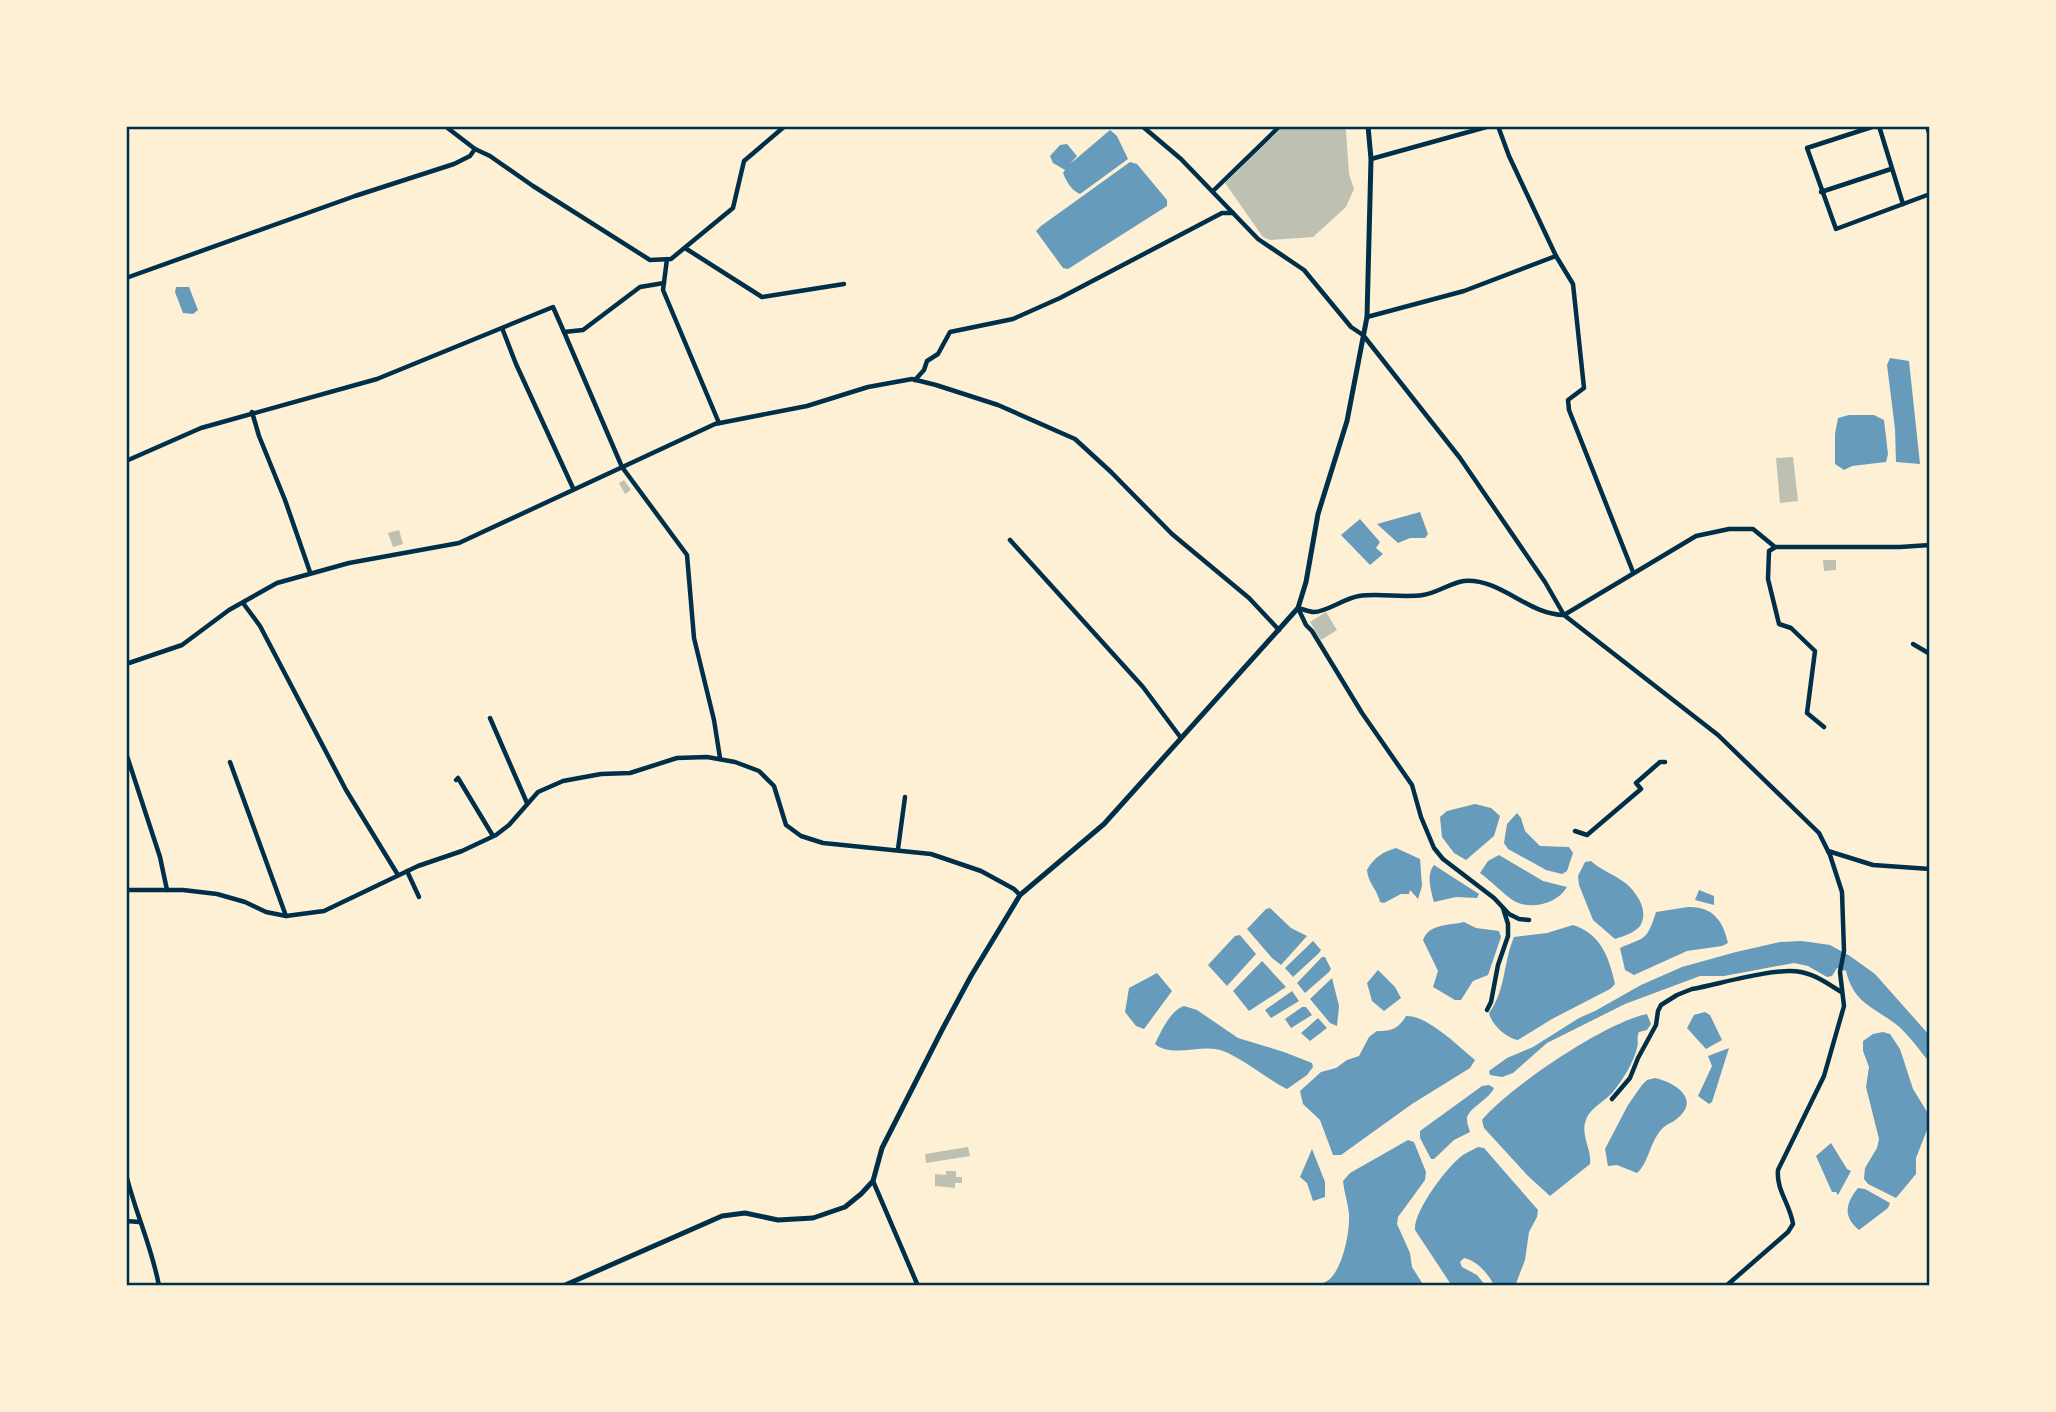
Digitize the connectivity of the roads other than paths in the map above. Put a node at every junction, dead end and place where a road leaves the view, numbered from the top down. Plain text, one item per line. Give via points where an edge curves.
1 (445, 126) edge
2 (785, 126) edge
3 (1142, 126) edge
4 (1280, 126) edge
5 (1368, 126) edge
6 (1490, 126) edge
7 (1498, 126) edge
8 (1877, 126) edge
9 (1927, 126) edge
10 (1930, 136) edge
11 (475, 149) junction
12 (1371, 159) junction
13 (1891, 169) junction
14 (1213, 191) junction
15 (1821, 192) junction
16 (1930, 194) edge
17 (1903, 204) junction
18 (1233, 213) junction
19 (685, 248) junction
20 (1556, 256) junction
21 (667, 259) junction
22 (126, 278) edge
23 (664, 283) junction
24 (844, 284) dead end
25 (1367, 317) junction
26 (502, 328) junction
27 (564, 332) junction
28 (1363, 335) junction
29 (915, 380) junction
30 (252, 412) junction
31 (719, 423) junction
32 (126, 461) edge
33 (622, 467) junction
34 (573, 488) junction
35 (1010, 540) dead end
36 (1930, 545) edge
37 (1775, 548) junction
38 (310, 572) junction
39 (1633, 572) junction
40 (243, 603) junction
41 (1298, 608) junction
42 (1564, 615) junction
43 (1279, 630) junction
44 (1913, 644) dead end
45 (1930, 654) edge
46 (126, 664) edge
47 (489, 718) dead end
48 (1824, 727) dead end
49 (1181, 738) junction
50 (126, 753) edge
51 (720, 758) junction
52 (230, 762) dead end
53 (1665, 762) dead end
54 (456, 779) dead end
55 (905, 797) dead end
56 (527, 803) junction
57 (1576, 831) dead end
58 (493, 836) junction
59 (898, 849) junction
60 (1828, 850) junction
61 (1930, 869) edge
62 (407, 871) junction
63 (398, 875) junction
64 (126, 890) edge
65 (167, 890) junction
66 (1020, 895) junction
67 (419, 897) dead end
68 (1503, 907) junction
69 (286, 916) junction
70 (1530, 920) dead end
71 (1842, 992) junction
72 (1487, 1010) dead end
73 (1612, 1099) dead end
74 (126, 1174) edge
75 (873, 1181) junction
76 (126, 1221) edge
77 (140, 1224) junction
78 (159, 1286) edge
79 (563, 1286) edge
80 (918, 1286) edge
81 (1726, 1286) edge

1 - 11 street
2 - 19 street via 744,161 733,208
3 - 14 street
4 - 14 street
5 - 12 street
6 - 12 street
7 - 20 street
8 - 13 street
8 - 15 street via 1807,148
9 - 10 street
11 - 21 street via 650,260
11 - 22 street via 454,164
12 - 25 street
13 - 15 street
13 - 17 street
14 - 18 street
15 - 17 street via 1836,229
16 - 17 street
18 - 28 street via 1258,239 1304,270 1351,327
18 - 29 street via 1222,213 1013,319 950,332
19 - 21 street
19 - 24 street via 762,297
20 - 25 street via 1464,290
20 - 39 street via 1573,284 1584,388 1568,400 1569,410
21 - 23 street
23 - 27 street via 640,287 583,330
23 - 31 street
25 - 28 street
26 - 27 street via 553,307
26 - 30 street via 377,379
26 - 34 street
27 - 33 street
28 - 41 street via 1348,421 1318,514
28 - 42 street via 1460,458
29 - 31 street
29 - 43 street via 998,405 1074,439
30 - 32 street via 201,428
30 - 38 street
31 - 33 street
33 - 34 street
33 - 51 street via 687,555 694,638
34 - 38 street via 459,543
35 - 49 street via 1143,687
36 - 37 street
37 - 39 street via 1753,529 1729,529 1696,536
37 - 48 street via 1769,551 1768,579 1779,624 1791,628 1815,651 1807,713
38 - 40 street via 277,583
39 - 42 street
40 - 46 street via 182,645
40 - 63 street
41 - 42 street via 1315,612 1355,596 1380,593 1423,595 1462,581 1500,589 1539,609
41 - 43 street
41 - 68 street via 1412,785 1434,848
42 - 60 street via 1717,735 1819,833
43 - 49 street
44 - 45 street
47 - 56 street
49 - 66 street via 1104,824
50 - 65 street
51 - 56 street via 677,758 630,773 564,781 538,792
51 - 59 street via 759,771 774,786 786,825 801,836
52 - 69 street
53 - 57 street via 1636,783 1642,789 1596,829 1587,835
54 - 58 street
55 - 59 street
56 - 58 street
58 - 62 street
59 - 66 street via 932,854 981,871
60 - 61 street via 1873,865
60 - 71 street via 1842,892
62 - 63 street
62 - 67 street
63 - 69 street via 324,911
64 - 65 street
65 - 69 street via 217,894
66 - 75 street via 938,1038 882,1148
68 - 70 street via 1519,919
68 - 72 street via 1508,936
71 - 73 street via 1804,973 1787,971 1677,995 1661,1005 1630,1078
71 - 81 street via 1844,1006 1824,1076 1778,1170 1777,1184 1793,1224
74 - 77 street
75 - 79 street via 845,1207 813,1218 778,1220 745,1213 722,1216
75 - 80 street
76 - 77 street
77 - 78 street

